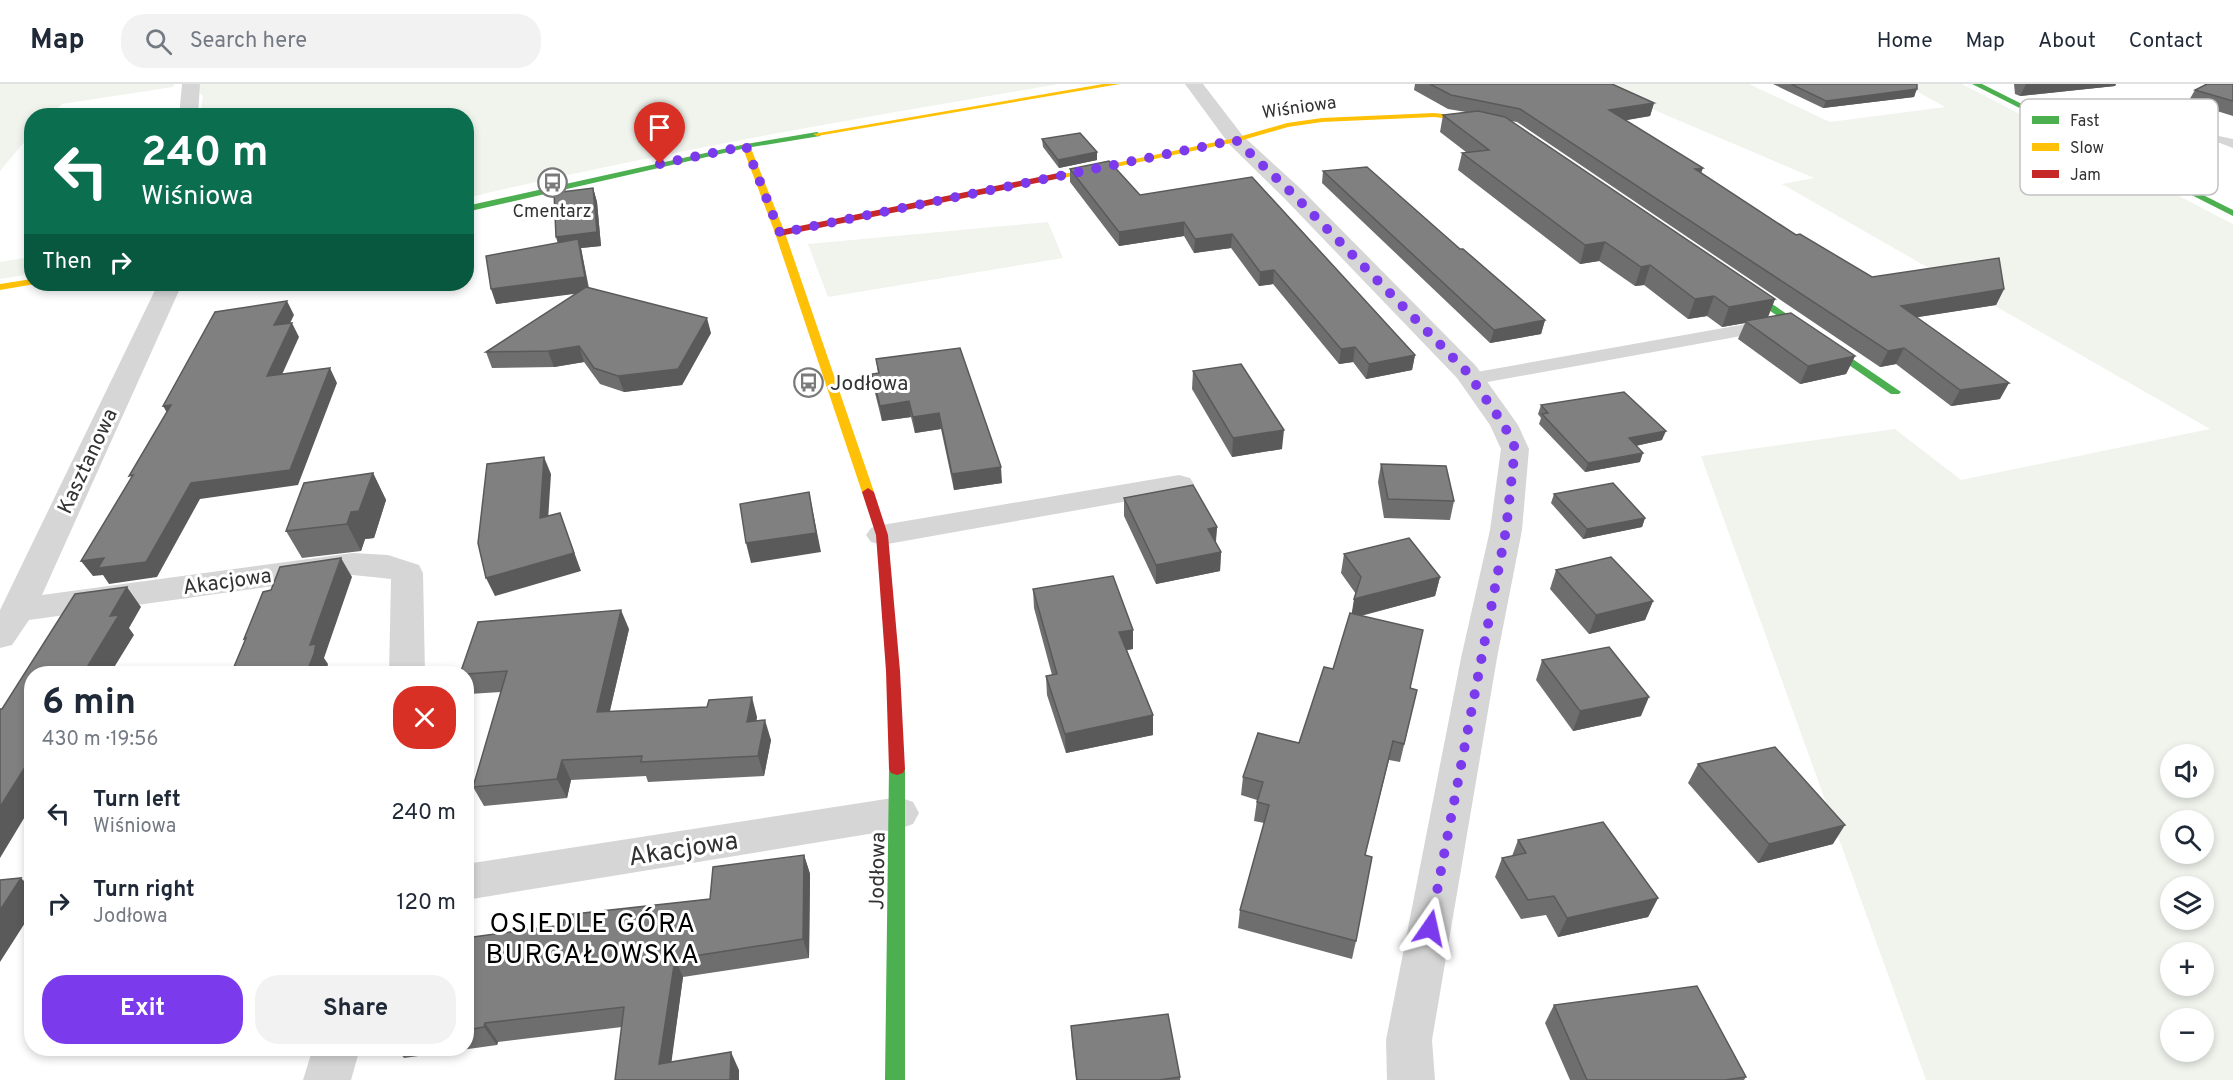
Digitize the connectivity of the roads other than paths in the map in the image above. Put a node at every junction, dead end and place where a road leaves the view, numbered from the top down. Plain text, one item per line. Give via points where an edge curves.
1 (192, 84) edge
2 (1116, 84) edge
3 (1194, 84) edge
4 (1976, 84) edge
5 (2020, 106) edge
6 (189, 108) edge
7 (1500, 124) edge
8 (1236, 140) junction
9 (746, 146) junction
10 (2197, 195) edge
11 (474, 207) edge
12 (2233, 213) edge
13 (780, 233) junction
14 (1726, 277) edge
15 (24, 283) edge
16 (0, 287) edge
17 (167, 291) edge
18 (1791, 322) junction
19 (1471, 379) junction
20 (1895, 392) dead end
21 (1179, 484) dead end
22 (882, 535) junction
23 (9, 623) edge
24 (407, 666) edge
25 (899, 813) junction
26 (474, 881) edge
27 (334, 1056) edge
28 (327, 1080) edge
29 (896, 1080) edge
30 (1411, 1080) edge

1 - 6 street
2 - 9 street
3 - 8 street
4 - 5 street
7 - 8 street, Wiśniowa via 1405,114 1282,127 1249,133
8 - 13 street, Wiśniowa
8 - 19 street
9 - 11 street
9 - 13 street, Jodłowa
10 - 12 street
13 - 22 street, Jodłowa
14 - 18 street
15 - 16 street
17 - 23 street, Kasztanowa
18 - 19 lane
18 - 20 street
19 - 30 street via 1504,425 1515,448 1506,530 1409,1040
21 - 22 street
22 - 25 street, Jodłowa
23 - 24 street, Akacjowa via 353,564 382,565 407,573
25 - 26 street, Akacjowa
25 - 29 street, Jodłowa
27 - 28 street

